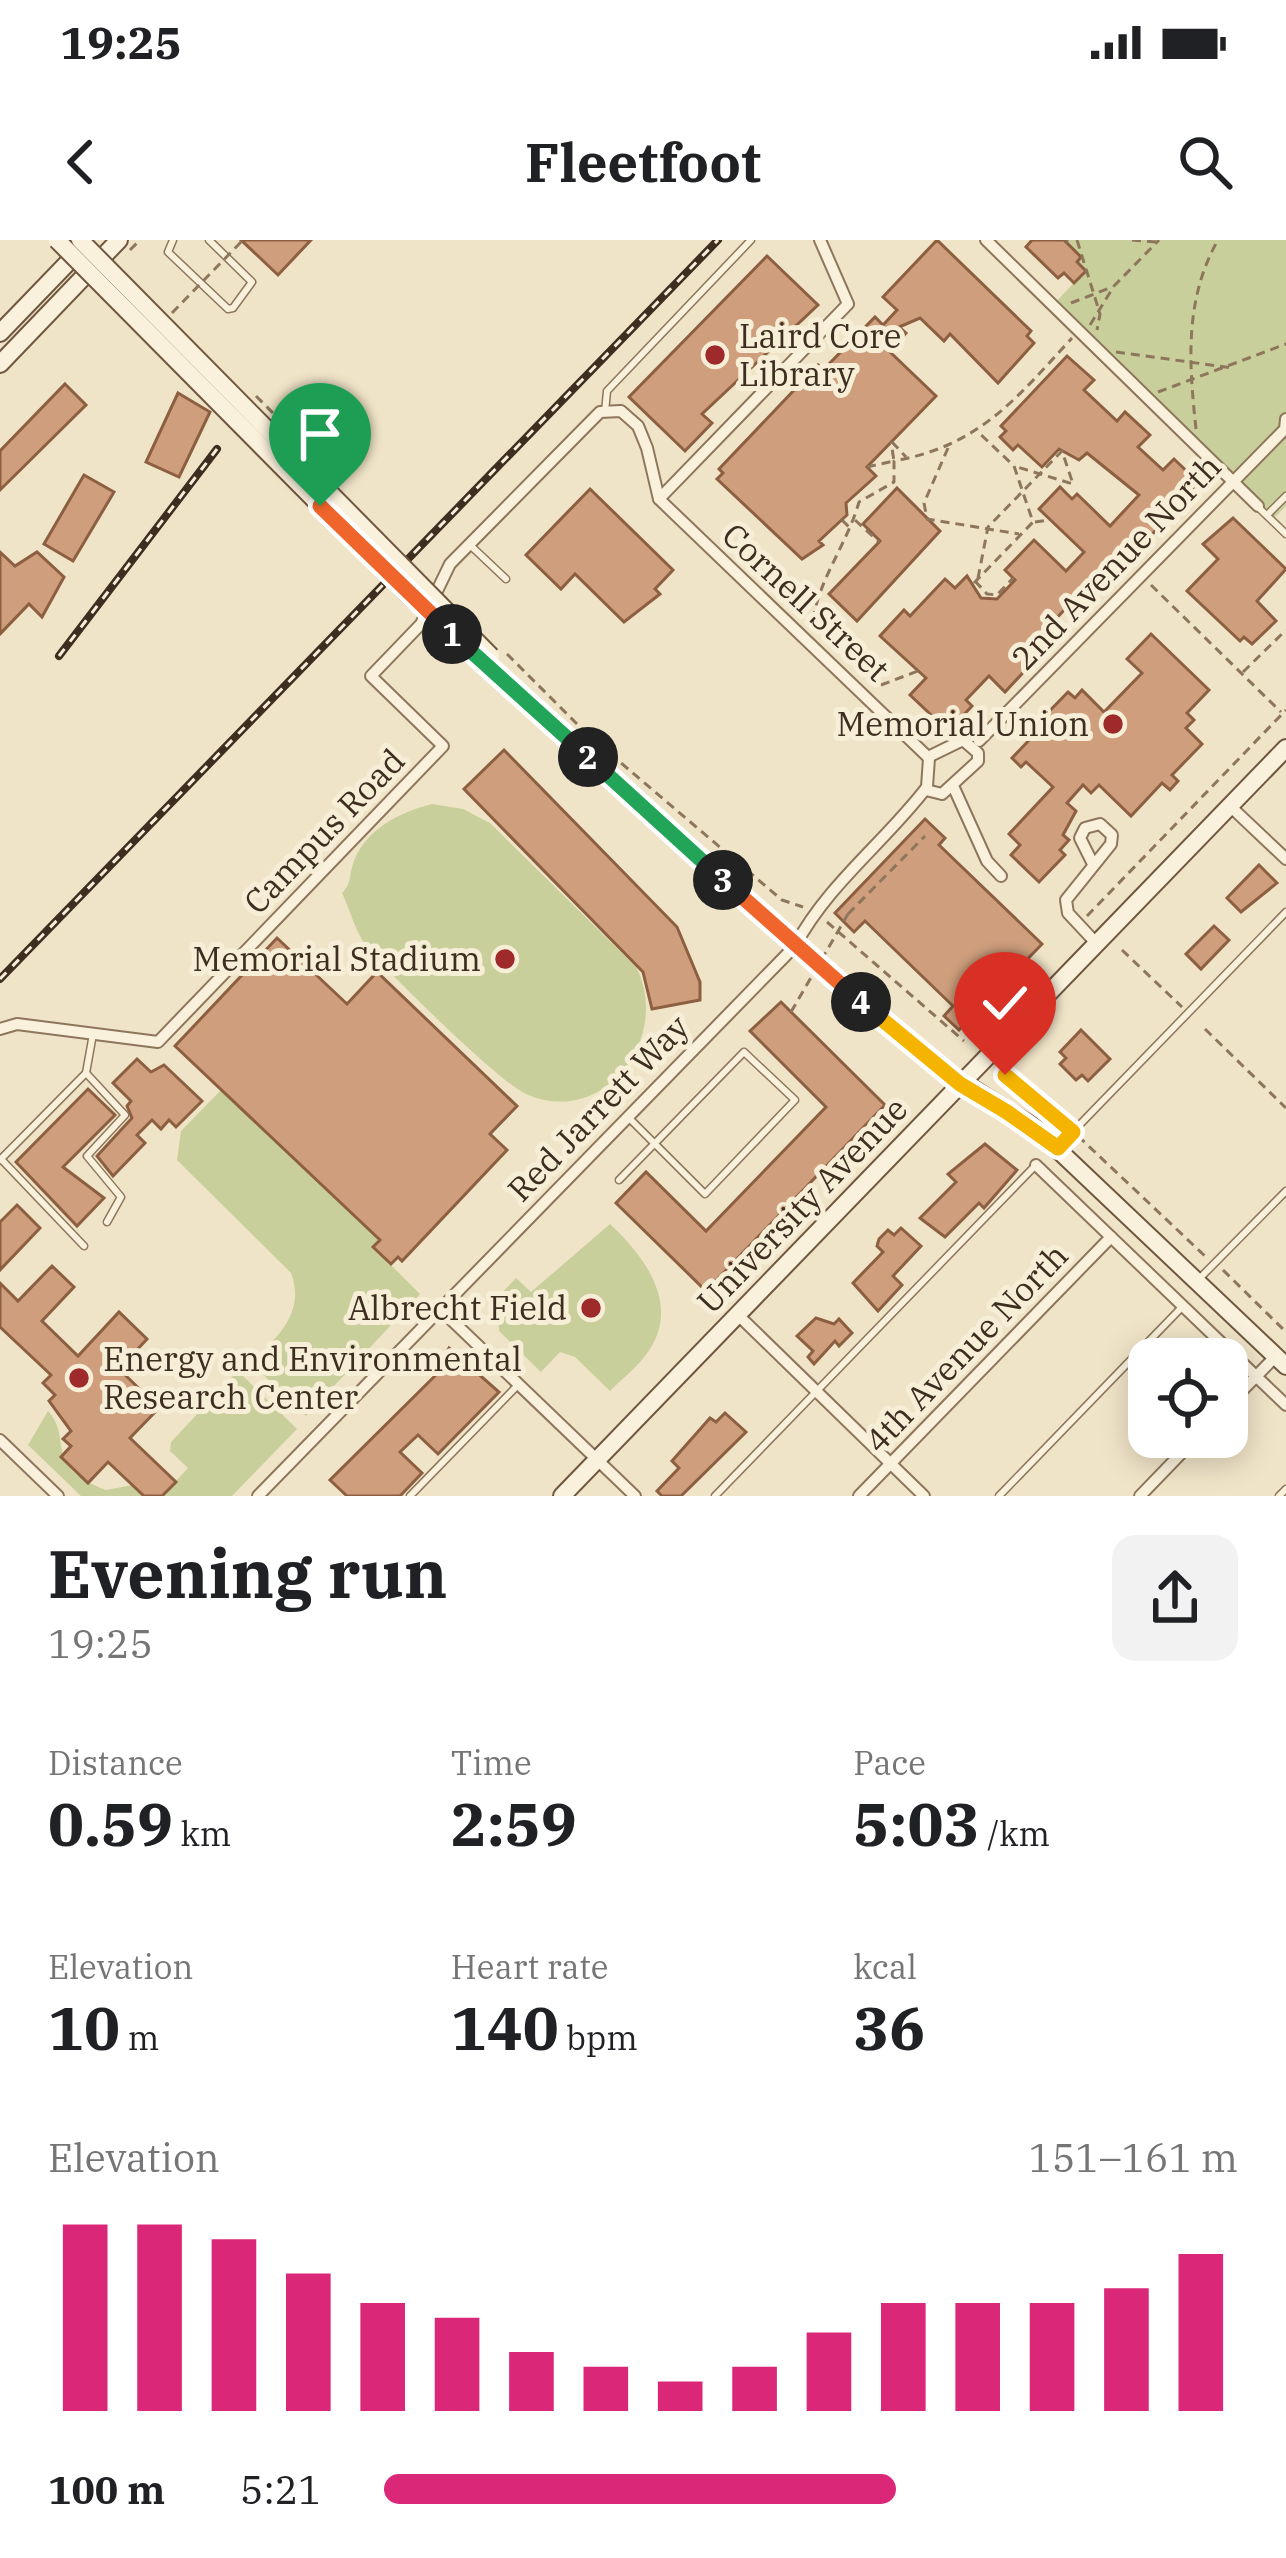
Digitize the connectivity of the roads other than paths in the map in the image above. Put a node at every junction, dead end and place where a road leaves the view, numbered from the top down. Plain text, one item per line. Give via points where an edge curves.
1 (57, 240) edge
2 (80, 240) edge
3 (90, 240) edge
4 (119, 240) edge
5 (173, 240) edge
6 (208, 240) edge
7 (751, 240) edge
8 (820, 240) edge
9 (986, 240) edge
10 (0, 333) edge
11 (0, 364) edge
12 (605, 412) junction
13 (1286, 419) edge
14 (1232, 481) junction
15 (1286, 496) edge
16 (659, 499) junction
17 (1262, 511) junction
18 (1286, 534) edge
19 (470, 545) junction
20 (506, 579) dead end
21 (580, 739) junction
22 (979, 741) dead end
23 (1286, 748) edge
24 (928, 757) junction
25 (954, 788) junction
26 (926, 790) junction
27 (1230, 806) junction
28 (1286, 859) edge
29 (1093, 863) dead end
30 (1001, 876) dead end
31 (1286, 912) edge
32 (1096, 943) junction
33 (795, 946) junction
34 (0, 1029) edge
35 (93, 1034) junction
36 (86, 1073) junction
37 (960, 1084) junction
38 (627, 1116) junction
39 (654, 1143) junction
40 (1058, 1148) junction
41 (0, 1160) edge
42 (1036, 1165) joint
43 (619, 1180) dead end
44 (1286, 1191) edge
45 (107, 1222) dead end
46 (1111, 1237) junction
47 (84, 1246) dead end
48 (1196, 1281) junction
49 (1183, 1306) junction
50 (440, 1308) junction
51 (738, 1316) junction
52 (1281, 1362) edge
53 (1256, 1376) junction
54 (518, 1384) junction
55 (1248, 1384) edge
56 (816, 1391) junction
57 (1286, 1405) edge
58 (3, 1449) edge
59 (1177, 1458) edge
60 (598, 1460) junction
61 (891, 1464) junction
62 (1286, 1489) edge
63 (58, 1496) edge
64 (258, 1496) edge
65 (410, 1496) edge
66 (562, 1496) edge
67 (635, 1496) edge
68 (715, 1496) edge
69 (860, 1496) edge
70 (924, 1496) edge
71 (999, 1496) edge
72 (1140, 1496) edge
73 (1280, 1496) edge

1 - 21 main road, bridge via 407,593
2 - 21 main road, bridge
3 - 10 main road
4 - 11 main road
5 - 6 lane via 168,252 233,308 252,282
7 - 12 lane via 607,391
8 - 16 street via 848,304
9 - 14 street
12 - 16 street via 621,411 638,426
12 - 19 street, Campus Road
13 - 14 street, 2nd Avenue North
14 - 17 street
14 - 22 street, 2nd Avenue North
15 - 17 lane
16 - 24 street, Cornell Street
17 - 18 lane
19 - 20 lane
19 - 35 street, Campus Road via 450,565 421,624 371,676 443,746 158,1042
21 - 33 main road
23 - 27 main road, University Avenue
24 - 25 street via 963,740 975,747 978,761
24 - 26 street
25 - 26 street
25 - 30 street
26 - 33 street via 810,917
27 - 28 street
27 - 32 main road, University Avenue
29 - 32 street via 1066,900
31 - 40 lane
32 - 37 main road, University Avenue
33 - 37 main road
33 - 38 street, Red Jarrett Way
34 - 35 street
35 - 36 lane
36 - 41 lane
36 - 45 lane via 125,1114 87,1156 122,1197
37 - 40 main road
37 - 51 main road, University Avenue
38 - 39 lane
38 - 50 street, Red Jarrett Way
39 - 39 lane via 705,1194 795,1100 744,1052
39 - 43 lane
40 - 48 main road
41 - 47 lane
42 - 46 street
42 - 56 lane
44 - 48 lane
46 - 49 street
46 - 61 street, 4th Avenue North
48 - 52 main road
49 - 53 street
49 - 71 lane
50 - 54 street
50 - 64 street
51 - 56 street
51 - 60 main road, University Avenue
52 - 53 street
53 - 55 street
53 - 57 street
54 - 60 street
54 - 65 lane
56 - 61 street
56 - 68 lane
58 - 63 street
59 - 72 street
60 - 66 main road, University Avenue
60 - 67 street
61 - 69 street, 4th Avenue North
61 - 70 street
62 - 73 lane

